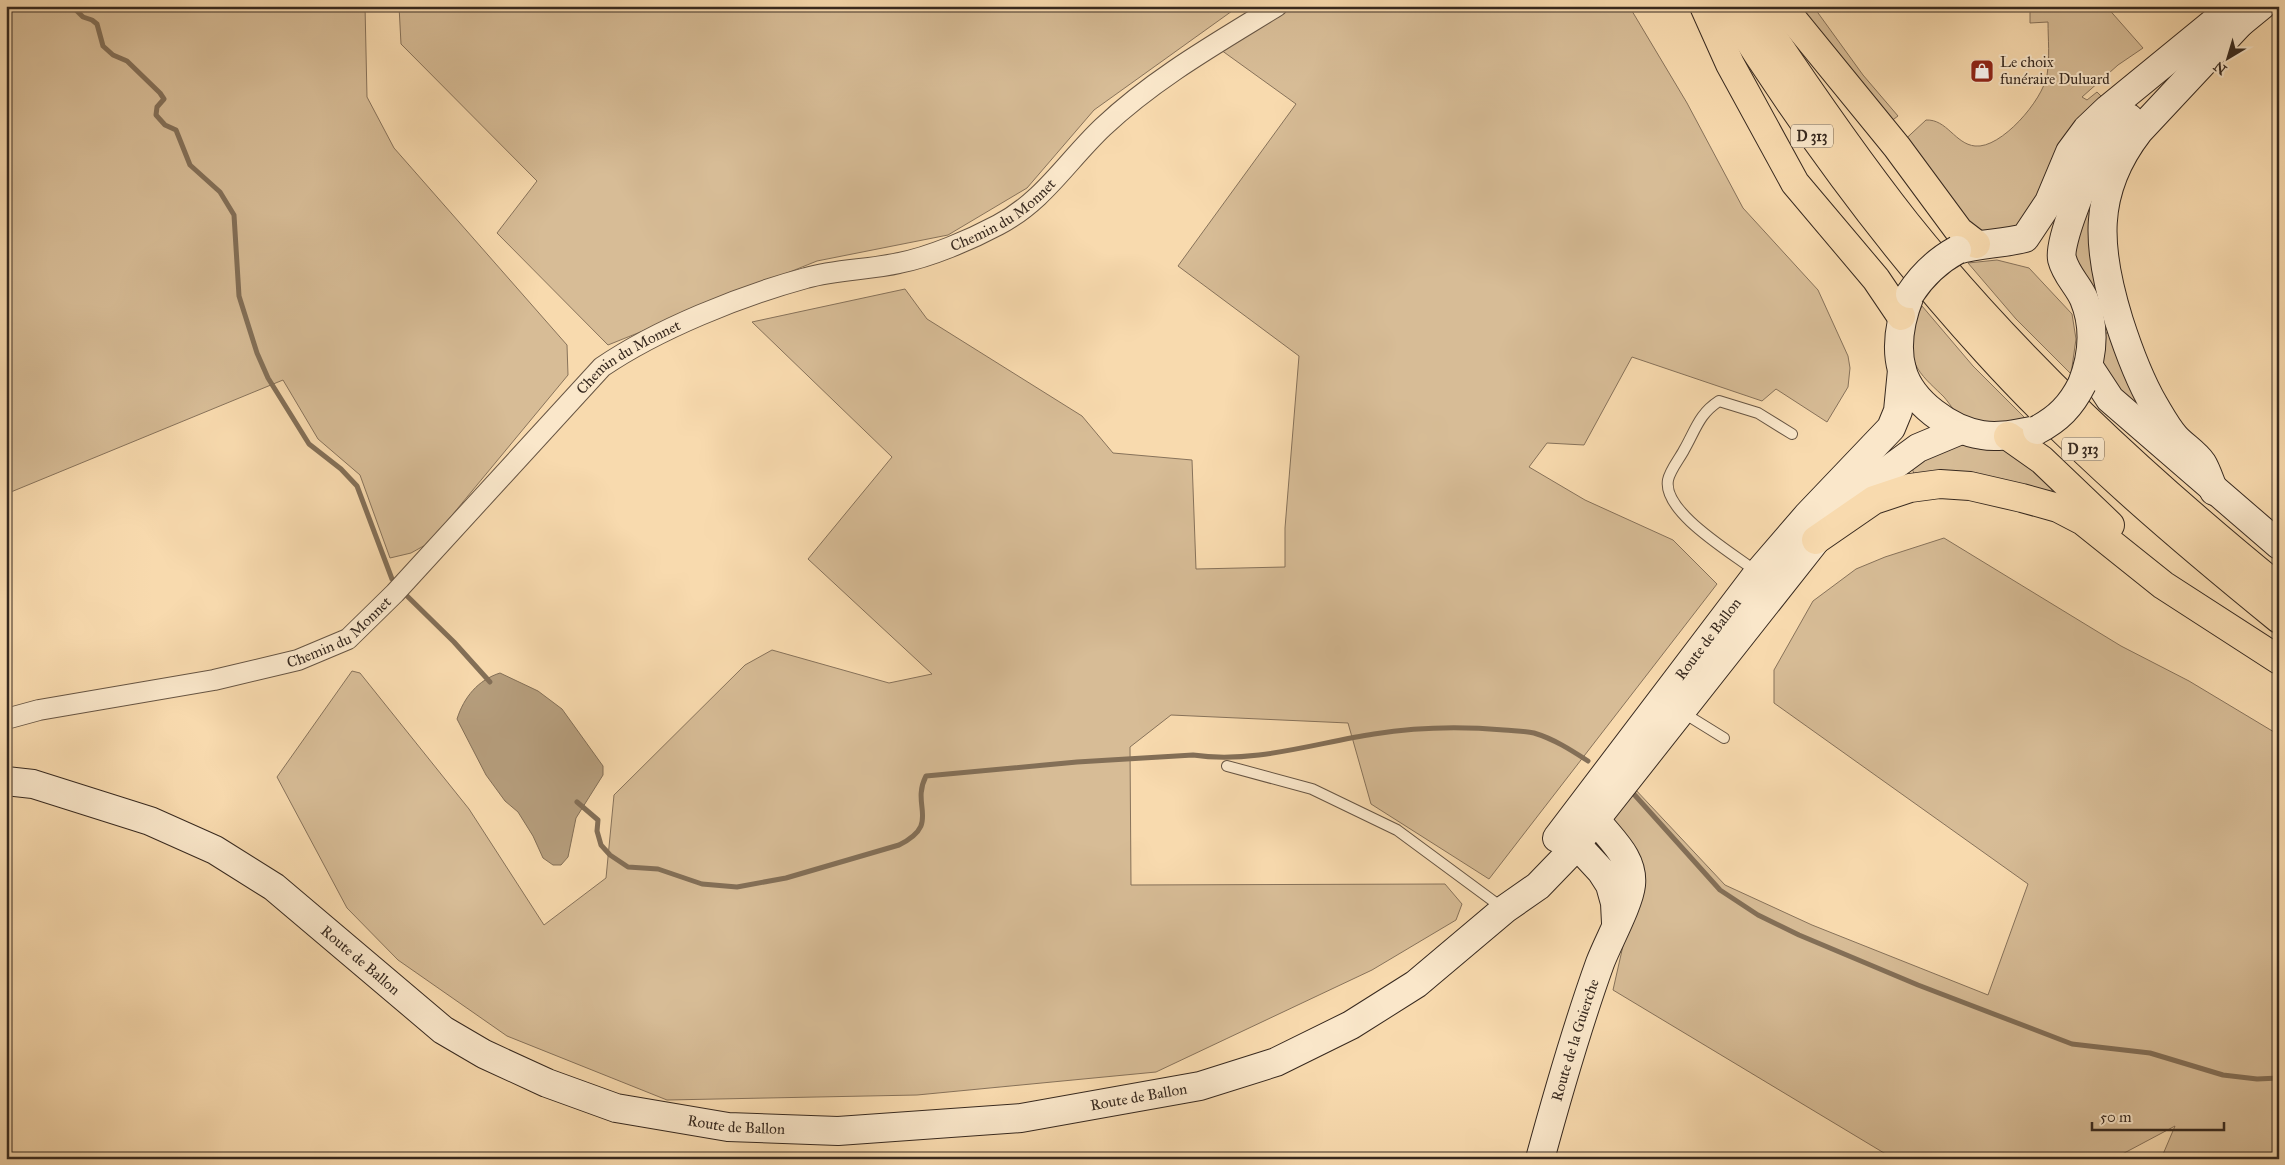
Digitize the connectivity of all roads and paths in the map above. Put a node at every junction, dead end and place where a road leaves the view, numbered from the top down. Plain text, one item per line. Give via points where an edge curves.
1 (1277, 6) edge
2 (1704, 6) edge
3 (1728, 6) edge
4 (1752, 6) edge
5 (1782, 6) edge
6 (2245, 12) edge
7 (2006, 243) junction
8 (1966, 247) junction
9 (2068, 275) junction
10 (1906, 305) junction
11 (1902, 370) junction
12 (2085, 376) junction
13 (1961, 430) junction
14 (1792, 434) dead end
15 (2008, 436) junction
16 (2214, 491) junction
17 (1816, 540) junction
18 (2279, 545) edge
19 (1771, 577) junction
20 (2279, 588) edge
21 (2189, 601) junction
22 (2279, 619) edge
23 (2279, 660) edge
24 (1672, 705) junction
25 (6, 719) edge
26 (1724, 738) dead end
27 (1228, 766) dead end
28 (6, 780) edge
29 (1581, 828) junction
30 (1505, 909) junction
31 (1540, 1159) edge

1 - 25 street, Chemin du Monnet via 1141,94 1103,127 1045,192 1000,224 965,241 901,263 808,277 728,304 631,347 602,367 400,588 348,639 298,660 214,680 39,710
2 - 10 highway via 1730,64 1795,183 1876,279
3 - 22 highway, D 313 via 1827,157 1891,242 1988,353 2086,452 2190,546
4 - 20 highway, D 313 via 1824,114 1906,223 2002,334 2101,433 2205,528
5 - 8 highway via 1897,147 1960,231
6 - 7 main road via 2108,109 2070,152 2049,202 2025,238
6 - 9 main road via 2115,131 2096,158 2065,237 2061,257
6 - 16 main road via 2127,146 2111,178 2102,218 2103,263 2108,287 2135,365 2153,404 2174,435 2202,463
7 - 8 main road
7 - 9 main road via 2034,250
8 - 10 main road, bridge via 1934,265 1921,277
9 - 12 main road via 2084,299 2092,328 2092,348
10 - 11 main road, Route de Ballon via 1900,343
11 - 13 main road via 1930,412
11 - 19 main road, Route de Ballon via 1898,411 1891,428 1808,515
12 - 15 main road, bridge via 2074,401 2054,421 2037,430
12 - 16 main road
13 - 15 main road via 1983,436
13 - 17 main road, Route de Ballon via 1918,448 1880,476
14 - 19 lane via 1758,413 1720,402 1705,410 1668,480 1670,495 1692,522
15 - 21 highway via 2042,460
16 - 18 main road
17 - 19 main road, Route de Ballon
17 - 21 highway via 1874,500 1910,488 1940,484 1970,486 2058,508 2083,521 2163,585
19 - 24 main road, Route de Ballon
21 - 23 highway
24 - 26 lane
24 - 29 main road, Route de Ballon
27 - 30 lane via 1312,788 1397,830
28 - 30 main road, Route de Ballon via 34,784 141,818 215,850 274,887 443,1030 484,1054 546,1083 616,1108 728,1127 838,1132 1020,1118 1200,1086 1276,1062 1351,1025 1416,984
29 - 30 main road, Route de Ballon
29 - 31 main road, Route de la Guierche via 1619,849 1628,864 1631,884 1584,1009

